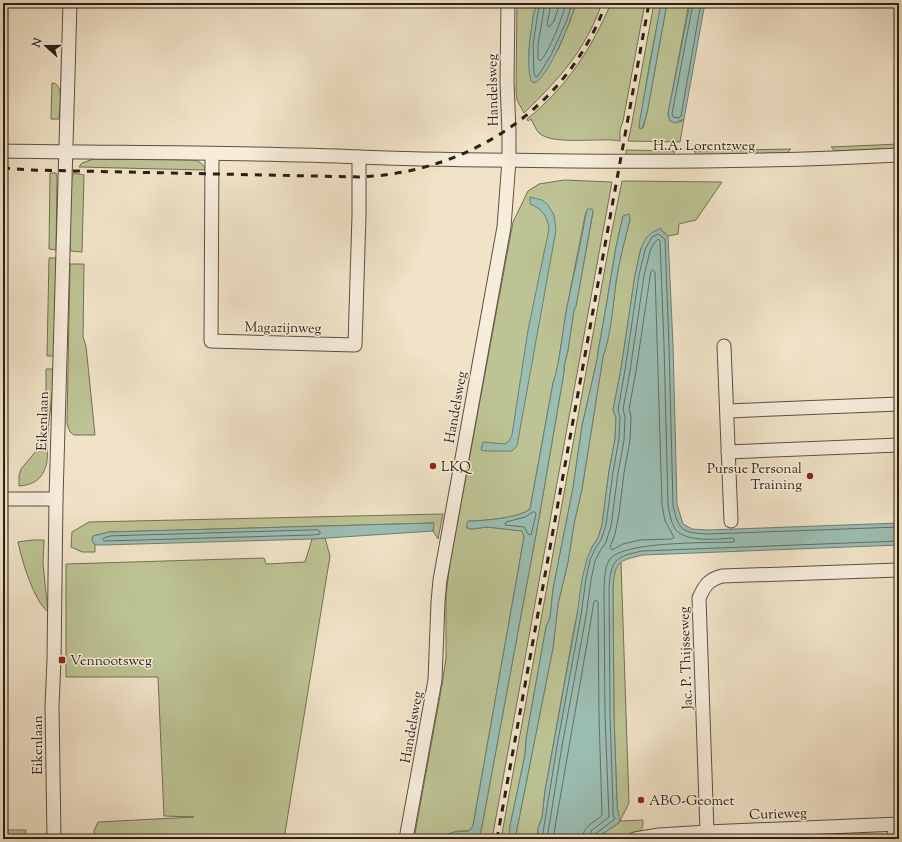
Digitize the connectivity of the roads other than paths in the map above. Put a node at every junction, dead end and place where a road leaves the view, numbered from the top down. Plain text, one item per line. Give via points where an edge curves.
1 (70, 3) edge
2 (508, 3) edge
3 (3, 151) edge
4 (66, 151) junction
5 (212, 154) junction
6 (899, 155) edge
7 (359, 157) junction
8 (509, 160) junction
9 (724, 346) dead end
10 (899, 404) edge
11 (728, 411) junction
12 (899, 444) edge
13 (728, 452) junction
14 (3, 499) edge
15 (56, 499) junction
16 (731, 521) dead end
17 (899, 570) edge
18 (897, 824) edge
19 (707, 832) junction
20 (54, 839) edge
21 (406, 839) edge
22 (635, 839) edge
23 (893, 839) edge

1 - 4 street, Eikenlaan
2 - 8 street, Handelsweg
3 - 4 street
4 - 5 street
4 - 15 street, Eikenlaan
5 - 7 street
5 - 7 street, Magazijnweg via 211,341 355,344
6 - 8 street, H.A. Lorentzweg via 747,161
7 - 8 street
8 - 21 street, Handelsweg via 504,227 440,580 436,680
9 - 11 street
10 - 11 street
11 - 13 street
12 - 13 street
13 - 16 street
14 - 15 street
15 - 20 street, Eikenlaan via 52,706
17 - 19 street, Jac. P. Thijsseweg via 722,576 712,579 703,588 699,598
18 - 19 street, Curieweg
18 - 23 street
19 - 22 street, Curieweg

